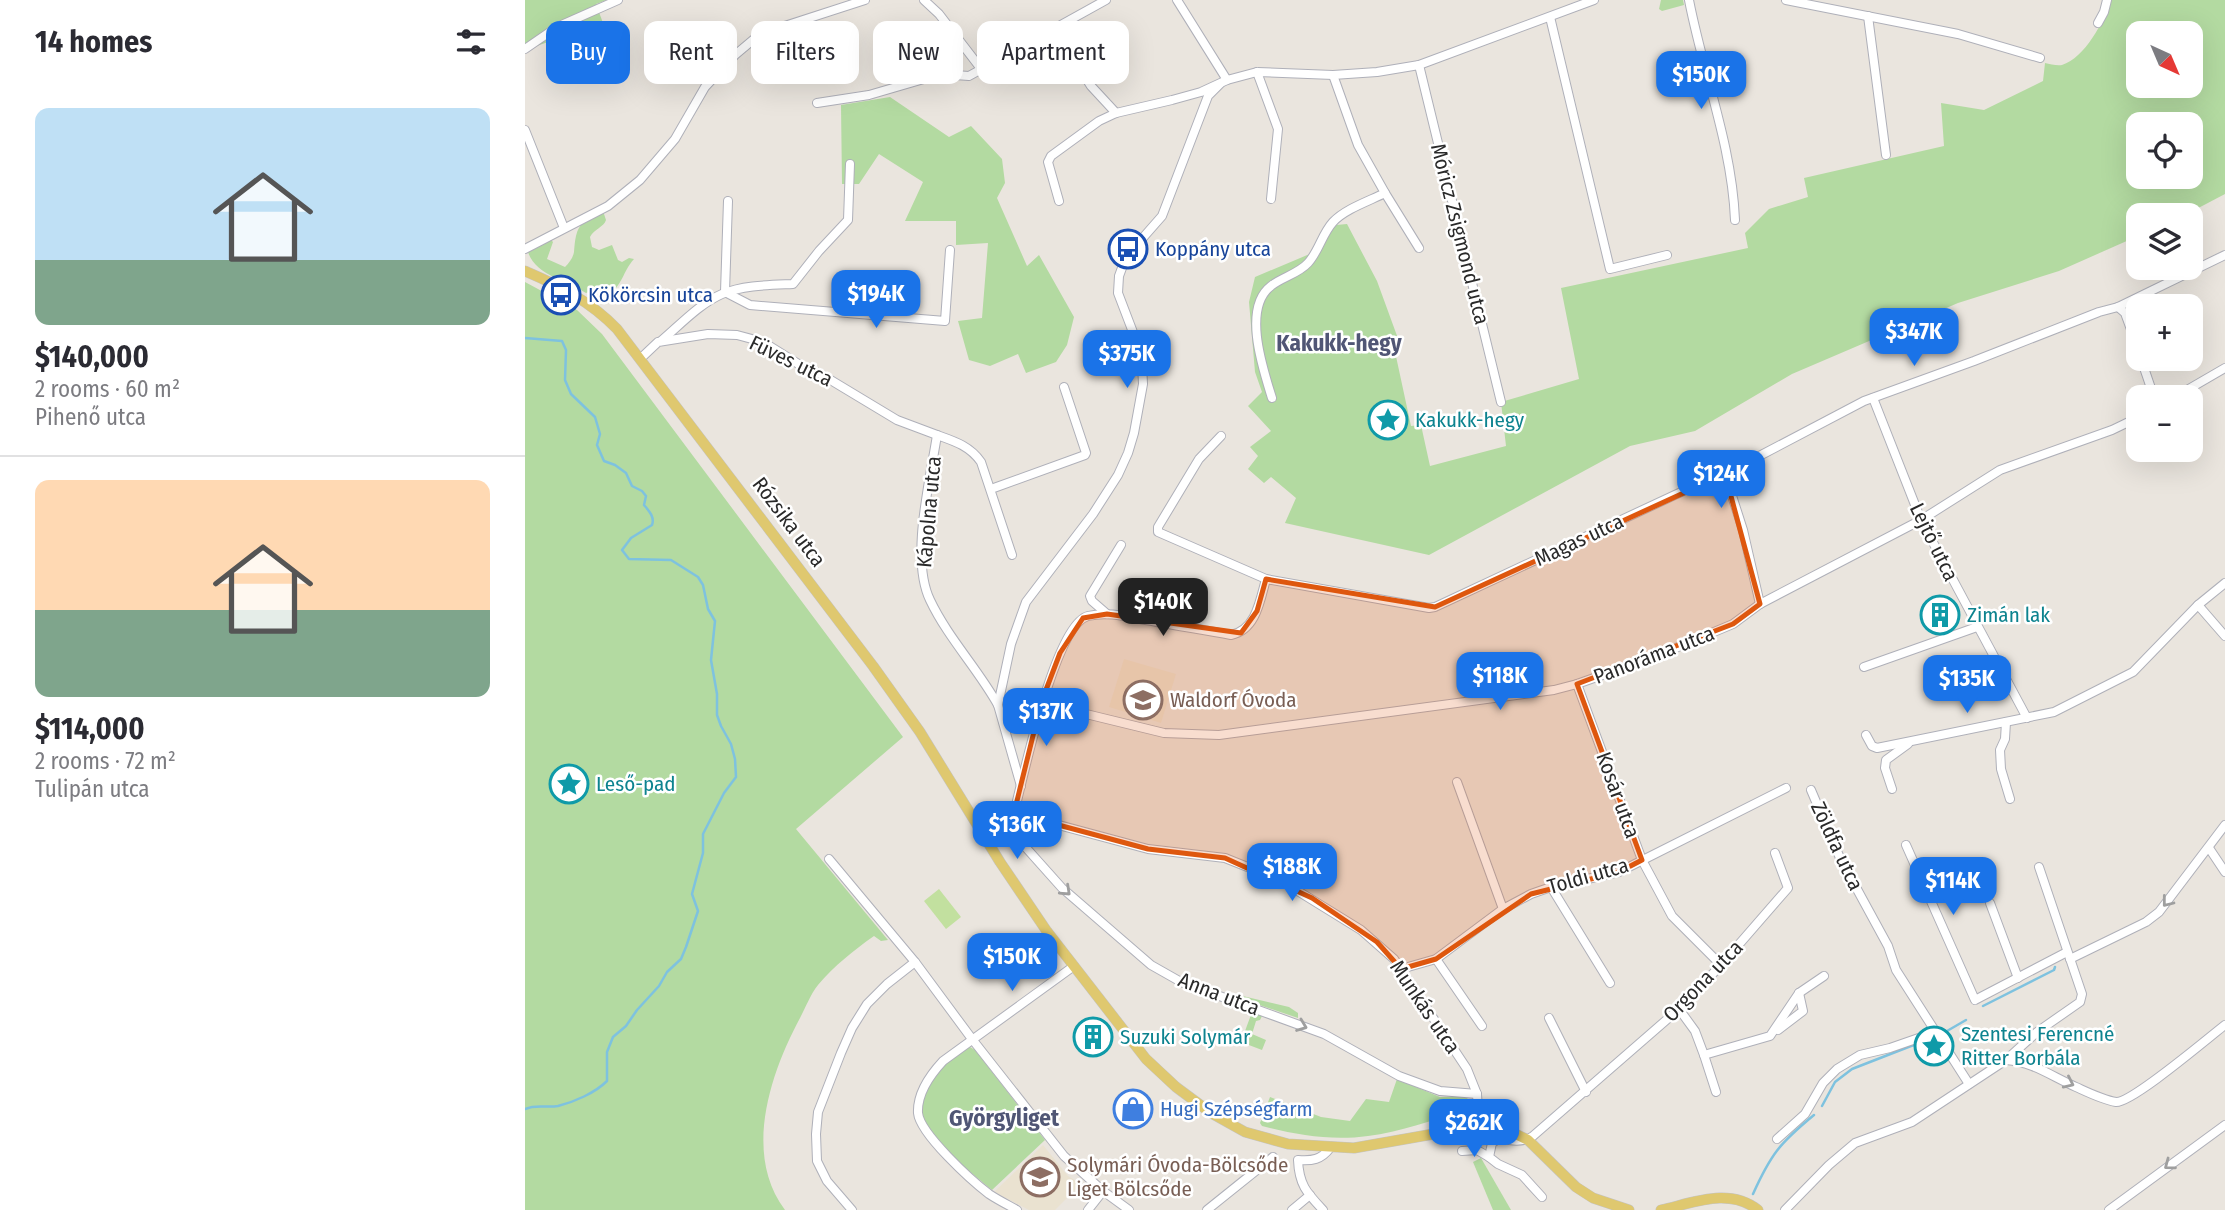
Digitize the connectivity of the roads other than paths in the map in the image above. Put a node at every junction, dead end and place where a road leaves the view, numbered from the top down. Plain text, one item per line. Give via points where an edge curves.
1 (618, 0) edge
2 (865, 0) edge
3 (924, 0) edge
4 (1107, 0) edge
5 (1177, 0) edge
6 (1594, 0) edge
7 (1689, 0) edge
8 (1786, 0) edge
9 (2107, 0) edge
10 (1868, 16) junction
11 (1550, 17) junction
12 (1067, 21) edge
13 (2098, 23) dead end
14 (525, 49) edge
15 (2040, 58) dead end
16 (977, 63) edge
17 (1419, 65) junction
18 (977, 72) edge
19 (1257, 72) junction
20 (1333, 75) junction
21 (1223, 82) junction
22 (1090, 84) edge
23 (817, 103) dead end
24 (1116, 113) junction
25 (525, 130) edge
26 (529, 151) edge
27 (1885, 155) dead end
28 (850, 164) dead end
29 (1385, 193) junction
30 (1271, 199) dead end
31 (728, 201) dead end
32 (1059, 201) dead end
33 (1735, 220) dead end
34 (564, 228) junction
35 (1419, 247) dead end
36 (525, 249) edge
37 (950, 250) dead end
38 (1667, 255) dead end
39 (2225, 255) edge
40 (525, 271) edge
41 (725, 292) junction
42 (2118, 307) junction
43 (2126, 316) edge
44 (658, 342) junction
45 (641, 359) junction
46 (2225, 368) edge
47 (2196, 385) edge
48 (1064, 387) dead end
49 (1272, 398) dead end
50 (1873, 398) junction
51 (1501, 402) dead end
52 (2126, 423) edge
53 (937, 435) junction
54 (1221, 436) dead end
55 (1725, 474) junction
56 (991, 489) junction
57 (1921, 520) junction
58 (1121, 545) dead end
59 (1012, 555) dead end
60 (1266, 579) junction
61 (2225, 583) edge
62 (1760, 604) junction
63 (2198, 605) junction
64 (1107, 614) junction
65 (1977, 627) junction
66 (2225, 636) edge
67 (1864, 667) dead end
68 (1577, 684) junction
69 (1041, 703) junction
70 (997, 705) junction
71 (2027, 718) junction
72 (2006, 722) junction
73 (1866, 735) dead end
74 (1913, 740) junction
75 (1457, 782) dead end
76 (1021, 786) junction
77 (1786, 788) dead end
78 (1892, 789) dead end
79 (1811, 790) dead end
80 (2010, 799) dead end
81 (1014, 813) junction
82 (1003, 822) junction
83 (2225, 825) edge
84 (983, 836) junction
85 (1906, 845) dead end
86 (2209, 848) junction
87 (1775, 853) dead end
88 (829, 859) dead end
89 (1642, 859) junction
90 (2039, 867) dead end
91 (2225, 872) edge
92 (1551, 887) junction
93 (1990, 903) dead end
94 (1503, 909) junction
95 (2069, 956) junction
96 (1436, 959) junction
97 (915, 962) junction
98 (1721, 965) junction
99 (1074, 966) junction
100 (1401, 969) junction
101 (1824, 976) dead end
102 (2018, 978) junction
103 (1610, 983) dead end
104 (1679, 1009) junction
105 (1549, 1018) dead end
106 (2225, 1025) edge
107 (1482, 1026) dead end
108 (1936, 1032) junction
109 (972, 1039) junction
110 (1704, 1055) junction
111 (2006, 1060) junction
112 (1969, 1084) junction
113 (1585, 1092) junction
114 (1716, 1092) dead end
115 (1477, 1094) junction
116 (2225, 1125) edge
117 (1479, 1126) junction
118 (1777, 1139) dead end
119 (1528, 1140) junction
120 (1330, 1148) junction
121 (1462, 1151) dead end
122 (1273, 1157) dead end
123 (1489, 1157) junction
124 (1103, 1191) junction
125 (1310, 1195) junction
126 (1542, 1197) dead end
127 (852, 1210) edge
128 (1017, 1210) edge
129 (1088, 1210) edge
130 (1129, 1210) edge
131 (1207, 1210) edge
132 (1292, 1210) edge
133 (1323, 1210) edge
134 (1629, 1210) edge
135 (1661, 1210) edge
136 (1758, 1210) edge
137 (1785, 1210) edge
138 (2109, 1210) edge

1 - 14 street via 557,27
2 - 34 street via 760,34 705,87 675,139 640,180 608,206
3 - 16 street
4 - 12 street
5 - 21 street
6 - 11 street
7 - 33 street via 1732,179
8 - 10 street
9 - 13 street
10 - 15 street via 1958,34
10 - 27 street
11 - 17 street
11 - 38 street via 1609,269
17 - 20 street
17 - 51 street, Móricz Zsigmond utca
18 - 23 street via 941,74 869,95
19 - 20 street
19 - 21 street
19 - 30 street via 1278,129
20 - 29 street via 1358,145
21 - 24 street
21 - 70 street via 1208,96 1162,216 1126,257 1119,276 1118,293 1139,348 1143,384 1128,453 1093,514 1026,602
22 - 24 street
24 - 32 street via 1051,156 1048,162
25 - 26 street
26 - 34 street
28 - 41 street via 849,220 793,284
29 - 35 street
29 - 49 street via 1339,216 1306,266 1270,286 1259,300 1260,358
31 - 41 street
34 - 36 street
37 - 41 street via 944,321 750,305
39 - 42 street, Magas utca
40 - 45 main road, Rózsika utca via 593,306
41 - 44 street
42 - 43 street
42 - 50 street, Magas utca
44 - 45 street
44 - 53 street, Füves utca via 708,334 763,342 897,420
45 - 84 main road, Rózsika utca via 873,666
46 - 47 street
48 - 56 street via 1085,455
50 - 55 street, Magas utca
50 - 57 street, Lejtő utca
52 - 57 street, Panoráma utca via 2000,470
53 - 56 street, Kápolna utca via 977,456
53 - 70 street, Kápolna utca via 921,574 930,602
54 - 60 street, Magas utca via 1199,459 1158,532
55 - 60 street, Magas utca via 1435,607
55 - 62 street
56 - 59 street
57 - 62 street, Panoráma utca
57 - 65 street, Lejtő utca
58 - 64 street via 1090,596
60 - 64 street via 1257,611 1241,633
61 - 63 street
62 - 68 street, Panoráma utca via 1733,624
63 - 66 street
63 - 71 street via 2133,671 2054,712
64 - 69 street via 1086,617 1078,624 1060,653
65 - 67 street
65 - 71 street, Lejtő utca
68 - 69 street, Panoráma utca via 1219,736 1164,733
68 - 89 street, Kosár utca
69 - 76 street
70 - 76 street
71 - 72 street
72 - 74 street
72 - 80 street via 2000,750
73 - 74 street via 1877,748
74 - 78 street via 1886,760
75 - 94 street
76 - 81 street
77 - 89 street, Toldi utca
79 - 108 street, Zöldfa utca via 1896,970
81 - 82 street
81 - 100 street, Munkás utca via 1148,849 1225,858 1280,880 1361,930
82 - 84 street
82 -> 115 street, Anna utca via 1062,888 1151,965 1181,982 1324,1034 1399,1076 1440,1091
83 - 86 street
84 - 99 main road, Rózsika utca
85 - 102 street via 1975,1000
86 - 91 street
86 -> 95 street via 2159,912
87 - 98 street, Orgona utca via 1788,888
88 - 97 street
89 - 92 street, Toldi utca via 1619,872
89 - 98 street, Kosár utca via 1672,916
90 - 95 street
92 - 94 street, Toldi utca
92 - 103 street
93 - 102 street
94 - 96 street, Toldi utca
95 - 102 street
95 - 111 street via 2082,995 2080,1002
96 - 100 street, Toldi utca
96 - 107 street
97 - 109 street
97 - 127 street via 867,1004 852,1028 818,1112 817,1161
98 - 104 street, Orgona utca
99 - 109 street
99 - 120 main road, Rózsika utca via 1146,1059 1193,1100 1245,1132 1288,1144
100 - 115 street, Munkás utca via 1467,1069
101 - 110 street via 1799,993 1770,1036
104 - 110 street via 1695,1031
104 - 113 street, Orgona utca
105 - 113 street
111 -> 106 street via 2024,1062 2076,1087 2123,1101
108 - 112 street, Zöldfa utca
108 - 118 street via 1860,1055 1837,1069 1805,1114
109 - 124 street via 1058,1150
109 - 128 street via 930,1074 919,1119 941,1150 989,1194
110 - 114 street
111 - 112 street
112 - 137 street via 1912,1122 1855,1143
113 - 119 street, Orgona utca
115 - 117 street, Munkás utca
116 -> 138 street
117 - 119 main road via 1503,1128
117 - 120 main road, Rózsika utca via 1380,1145
119 - 123 street via 1500,1138 1492,1143
119 - 134 main road via 1576,1187
120 - 125 street via 1320,1158 1298,1160 1300,1181
121 - 123 street via 1477,1150
122 - 131 street
123 - 126 street via 1522,1175
124 - 129 street
124 - 130 street
125 - 132 street
125 - 133 street
135 - 136 main road via 1732,1197

